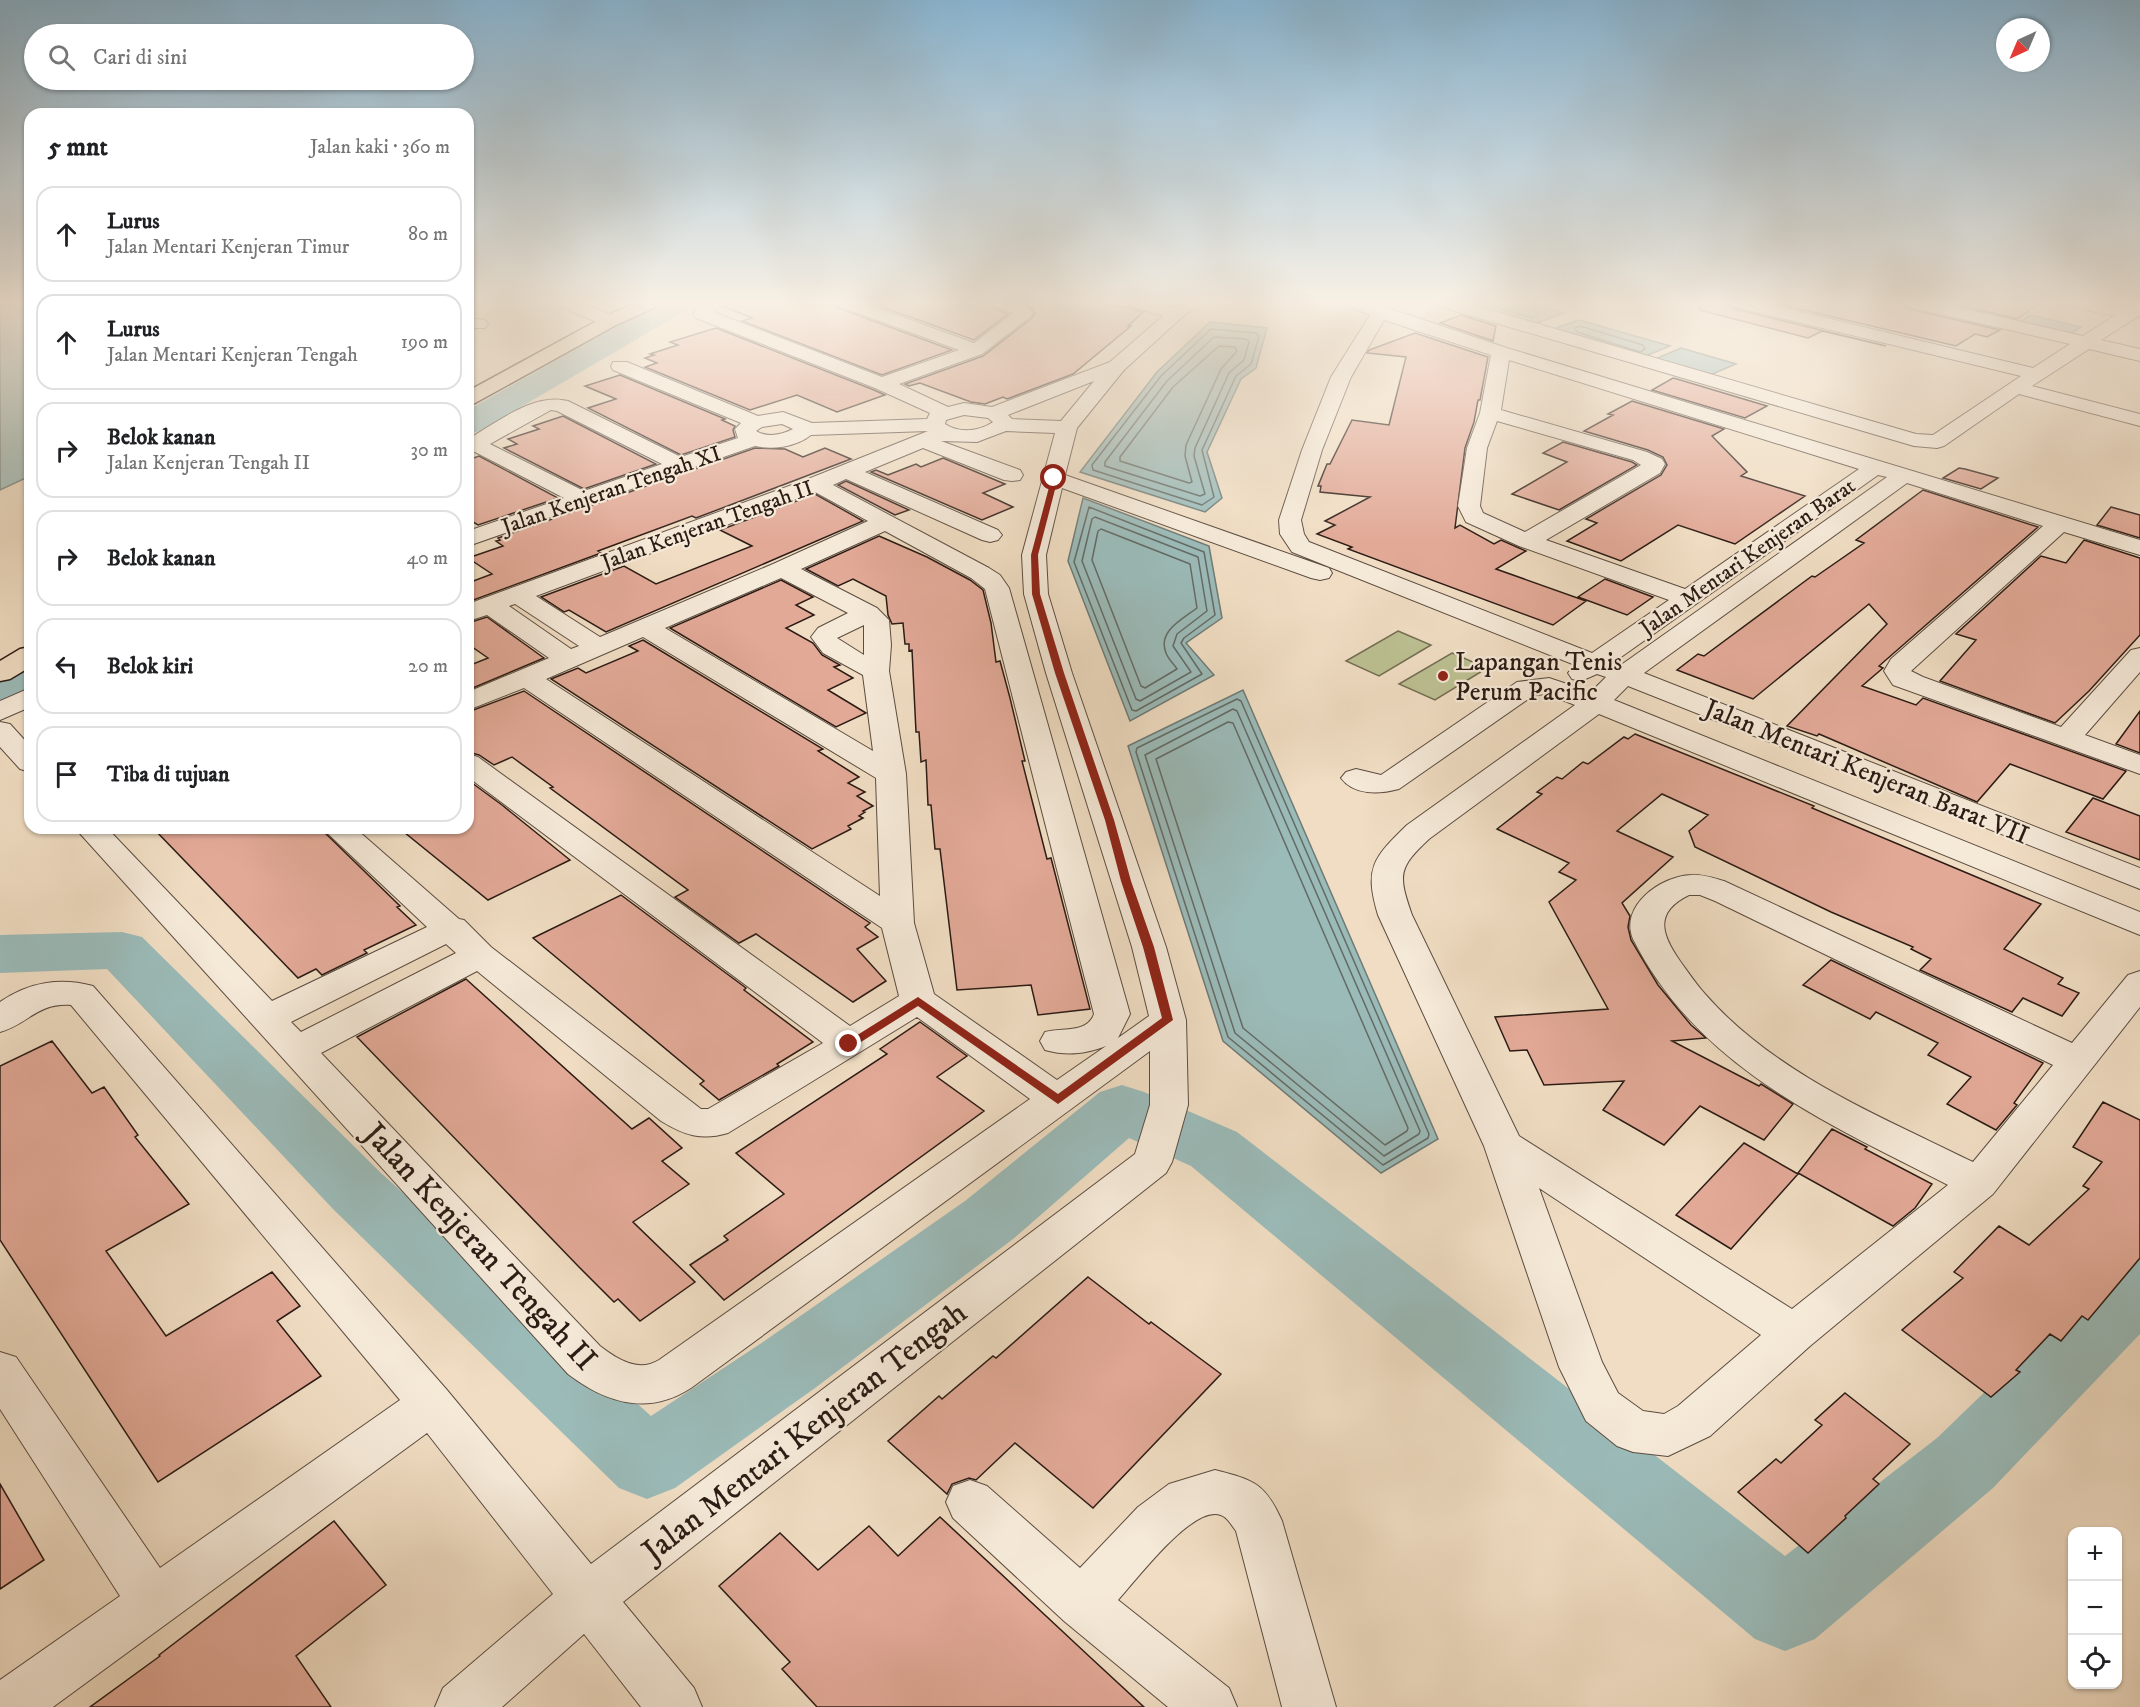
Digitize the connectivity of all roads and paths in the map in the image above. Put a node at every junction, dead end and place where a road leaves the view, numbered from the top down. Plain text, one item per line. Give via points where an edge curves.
1 (500, 382) edge
2 (653, 382) edge
3 (876, 382) edge
4 (888, 382) edge
5 (1081, 382) edge
6 (1103, 382) edge
7 (1341, 382) edge
8 (1496, 382) edge
9 (1597, 382) edge
10 (1709, 382) edge
11 (2028, 382) edge
12 (882, 384) junction
13 (2018, 388) junction
14 (474, 396) edge
15 (1490, 413) junction
16 (998, 419) junction
17 (2140, 420) edge
18 (1537, 426) junction
19 (1067, 427) junction
20 (937, 428) junction
21 (755, 431) junction
22 (1493, 442) junction
23 (474, 445) edge
24 (474, 447) edge
25 (678, 464) junction
26 (1875, 467) junction
27 (845, 471) junction
28 (1012, 476) dead end
29 (1903, 476) junction
30 (1054, 478) junction
31 (816, 484) junction
32 (581, 498) junction
33 (885, 522) junction
34 (2060, 523) junction
35 (990, 535) dead end
36 (474, 536) edge
37 (1527, 541) junction
38 (2140, 548) edge
39 (1292, 552) junction
40 (782, 569) junction
41 (517, 595) junction
42 (1687, 598) junction
43 (1429, 608) junction
44 (479, 609) edge
45 (868, 613) junction
46 (645, 627) junction
47 (19, 646) edge
48 (599, 647) junction
49 (2140, 656) edge
50 (569, 660) junction
51 (1593, 664) junction
52 (876, 671) junction
53 (0, 673) edge
54 (1624, 675) junction
55 (527, 678) junction
56 (1569, 686) junction
57 (24, 699) edge
58 (474, 700) edge
59 (0, 712) edge
60 (0, 730) edge
61 (2067, 738) junction
62 (24, 757) edge
63 (2140, 765) edge
64 (474, 767) edge
65 (891, 774) junction
66 (1356, 777) dead end
67 (96, 834) edge
68 (344, 834) edge
69 (2140, 879) edge
70 (897, 923) junction
71 (2140, 924) edge
72 (452, 928) junction
73 (479, 955) junction
74 (2140, 983) edge
75 (918, 1000) junction
76 (268, 1018) junction
77 (0, 1020) edge
78 (1168, 1020) junction
79 (1058, 1041) dead end
80 (849, 1044) junction
81 (298, 1050) junction
82 (2078, 1061) junction
83 (1058, 1100) junction
84 (1504, 1146) junction
85 (1979, 1183) junction
86 (1794, 1333) junction
87 (0, 1371) edge
88 (431, 1404) junction
89 (970, 1502) dead end
90 (588, 1598) junction
91 (153, 1601) junction
92 (1082, 1603) junction
93 (8, 1707) edge
94 (462, 1707) edge
95 (675, 1707) edge
96 (1210, 1707) edge
97 (1309, 1707) edge

1 - 14 main road
2 - 21 street
3 - 12 street
4 - 12 street
5 - 16 street
6 - 19 street
7 - 39 street via 1290,520
8 - 15 street
9 - 26 street
10 - 13 street via 1927,442 1942,440
11 - 13 street
12 - 20 street
13 - 17 street
15 - 18 street
15 - 22 street
16 - 19 street
16 - 20 street via 997,429 978,435
18 - 22 street
18 - 37 street via 1640,456 1654,464
19 - 30 street
20 - 21 street via 804,429 798,436 781,441
20 - 27 street, Jalan Kenjeran Tengah II
20 - 28 street
21 - 25 street, Jalan Kenjeran Tengah XI
22 - 37 street via 1470,510 1482,521
23 - 25 street via 550,404 573,410
24 - 32 street
25 - 32 street, Jalan Kenjeran Tengah XI
26 - 29 street
26 - 42 street, Jalan Mentari Kenjeran Barat
27 - 31 street, Jalan Kenjeran Tengah II
27 - 35 street
29 - 34 street
29 - 54 street, Jalan Mentari Kenjeran Barat
30 - 39 street
30 - 78 street via 1034,555 1036,594 1149,947
31 - 33 street
31 - 41 street, Jalan Kenjeran Tengah II
32 - 36 street, Jalan Kenjeran Tengah XI
33 - 40 street
33 - 79 street via 980,573 997,588 1112,1014 1107,1029 1093,1038 1075,1043
34 - 38 street
34 - 61 street via 1897,671 1913,683
37 - 42 street
39 - 43 street
40 - 45 street
40 - 46 street
41 - 44 street, Jalan Kenjeran Tengah II
41 - 48 street
42 - 51 street, Jalan Mentari Kenjeran Barat
43 - 51 street, Jalan Mentari Kenjeran Barat VII
43 - 56 street
44 - 50 street
45 - 52 street via 877,626
45 - 52 street via 824,637 833,648
46 - 48 street
46 - 65 street
47 - 53 main road
48 - 50 street
49 - 61 street
50 - 55 street
51 - 54 street, Jalan Mentari Kenjeran Barat VII
51 - 56 street, Jalan Mentari Kenjeran Barat
52 - 65 street
54 - 56 street, Jalan Mentari Kenjeran Barat
54 - 69 street, Jalan Mentari Kenjeran Barat VII
55 - 58 street
55 - 70 street
56 - 66 street via 1527,688 1389,783 1374,785
56 - 71 street
56 - 84 street via 1394,854 1385,873 1395,915
57 - 59 street
60 - 62 street
61 - 63 street
64 - 80 street
65 - 70 street
67 - 76 street, Jalan Kenjeran Tengah II
68 - 72 street
70 - 75 street
72 - 73 street
72 - 76 street
73 - 80 street via 694,1123 714,1123
73 - 81 street
74 - 82 street
75 - 80 street
75 - 83 street
76 - 81 street, Jalan Kenjeran Tengah II
77 - 88 street via 20,1005 51,992 81,994
78 - 83 street, Jalan Kenjeran Tengah II
78 - 90 street, Jalan Mentari Kenjeran Tengah via 1169,1105 1152,1162
81 - 83 street, Jalan Kenjeran Tengah II via 584,1360 602,1374 633,1385 662,1382 687,1366
82 - 85 street
82 - 85 street via 1727,894 1702,885 1685,885 1652,907 1645,920 1647,933 1670,974 1720,1033 1752,1059 1818,1099
84 - 86 street
84 - 86 street via 1581,1367 1602,1407 1633,1431 1668,1435 1694,1421
85 - 86 street
87 - 91 street
88 - 90 street
88 - 91 street
89 - 92 street
90 - 94 street, Jalan Mentari Kenjeran Tengah
90 - 95 street
91 - 93 street
92 - 96 street
92 - 97 street via 1155,1523 1186,1500 1215,1492 1241,1499 1258,1521

